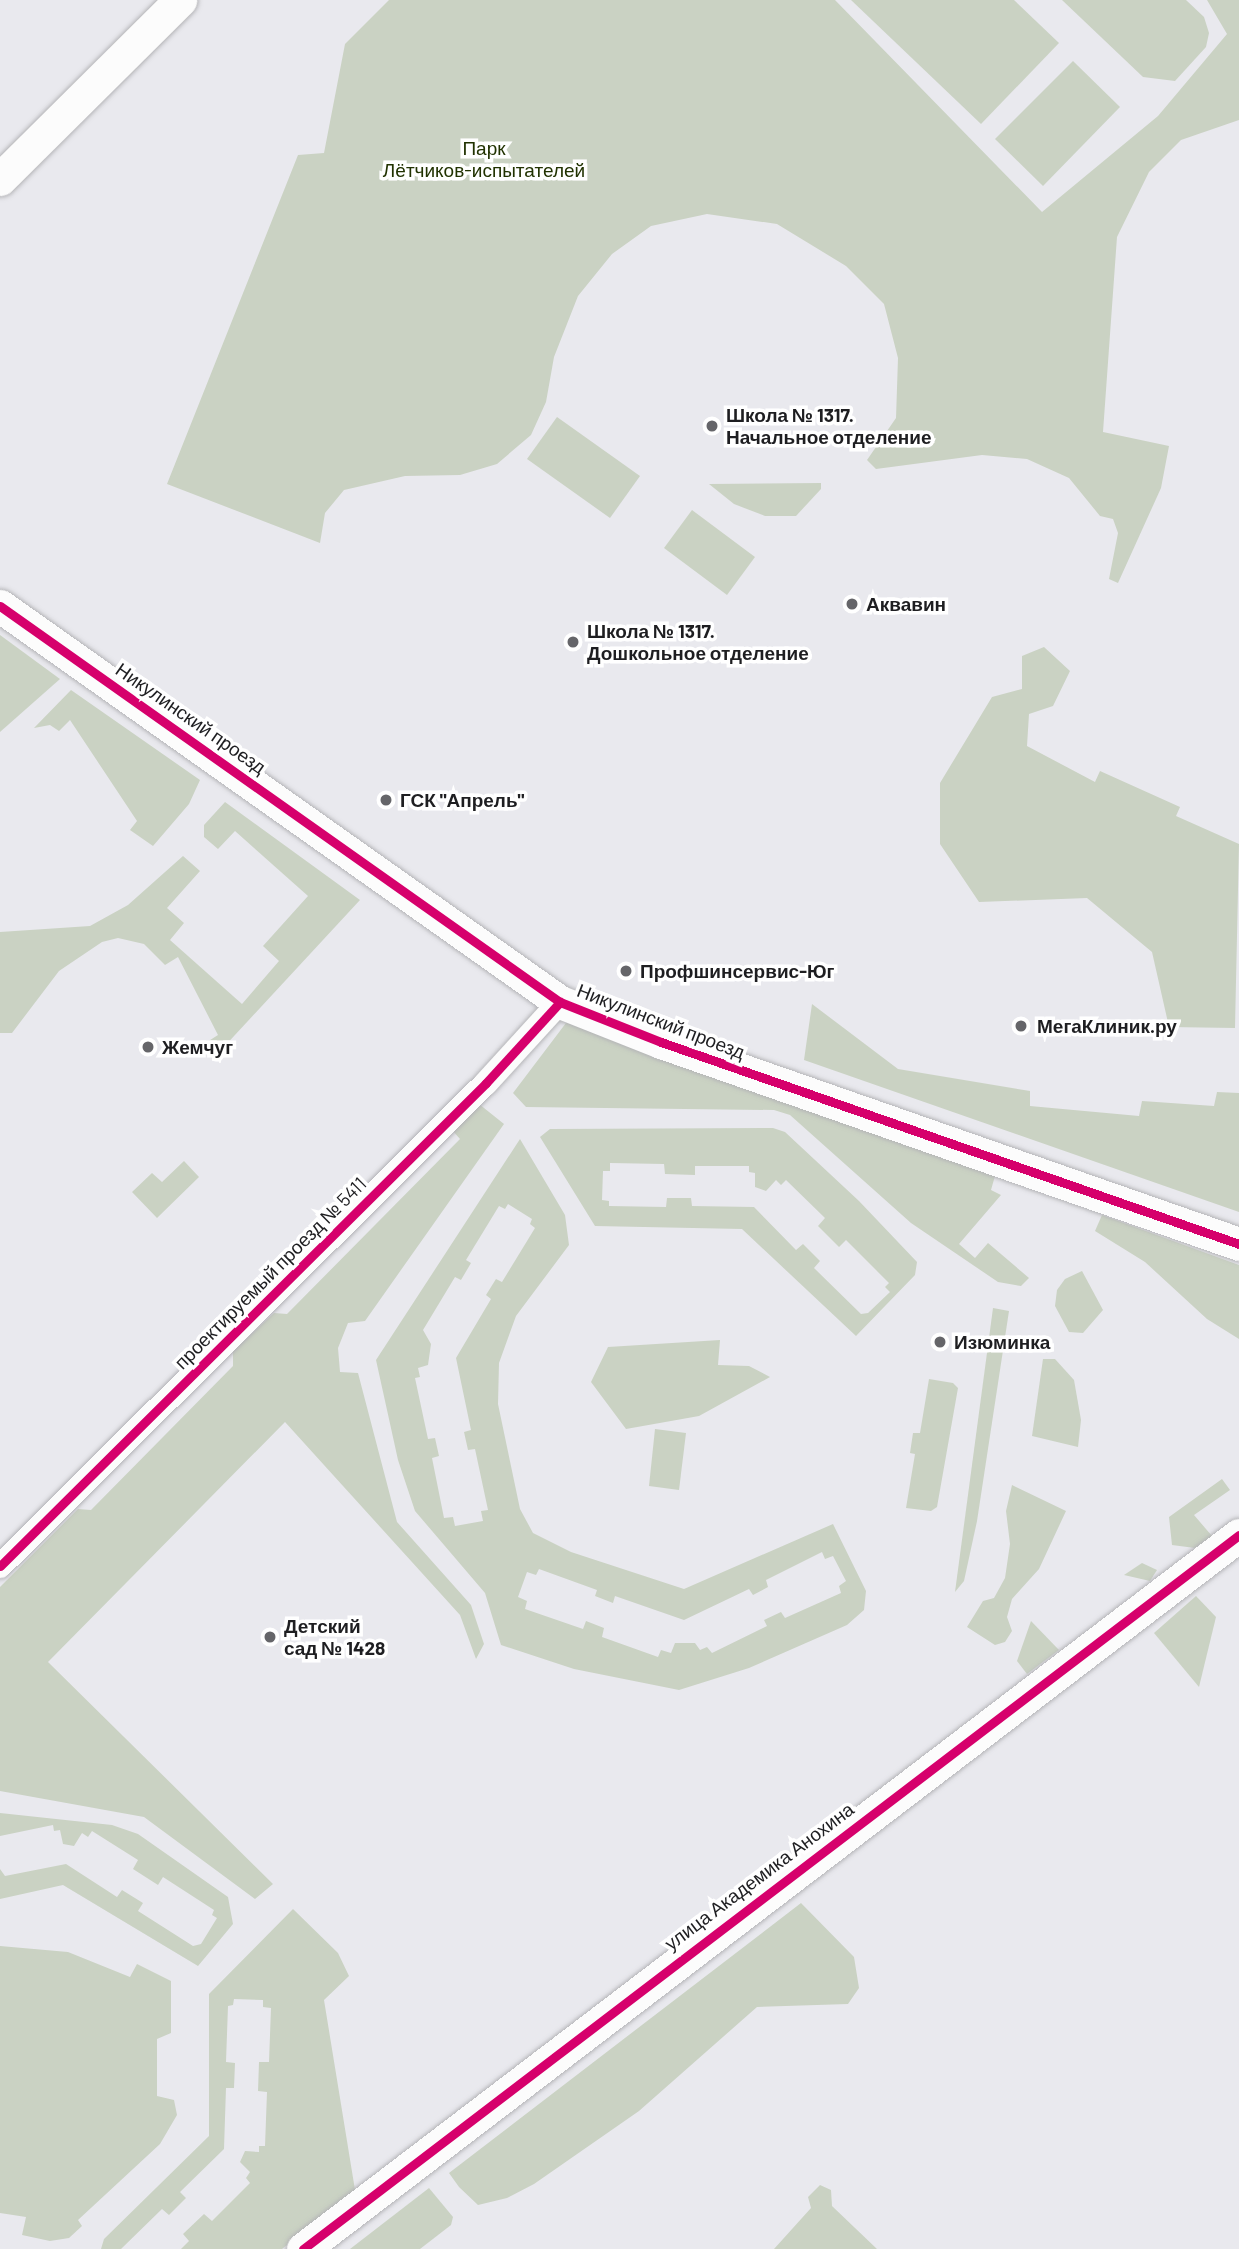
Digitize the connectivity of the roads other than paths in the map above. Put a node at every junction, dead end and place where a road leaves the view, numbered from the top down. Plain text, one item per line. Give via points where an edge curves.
1 (180, 0) edge
2 (0, 179) edge
3 (0, 606) edge
4 (560, 1002) junction
5 (1239, 1244) edge
6 (1239, 1535) edge
7 (0, 1566) edge
8 (303, 2249) edge

1 - 2 street
3 - 4 street, Никулинский проезд
4 - 5 street, Никулинский проезд via 661,1042
4 - 7 street, проектируемый проезд № 5411 via 486,1083
6 - 8 street, улица Академика Анохина

